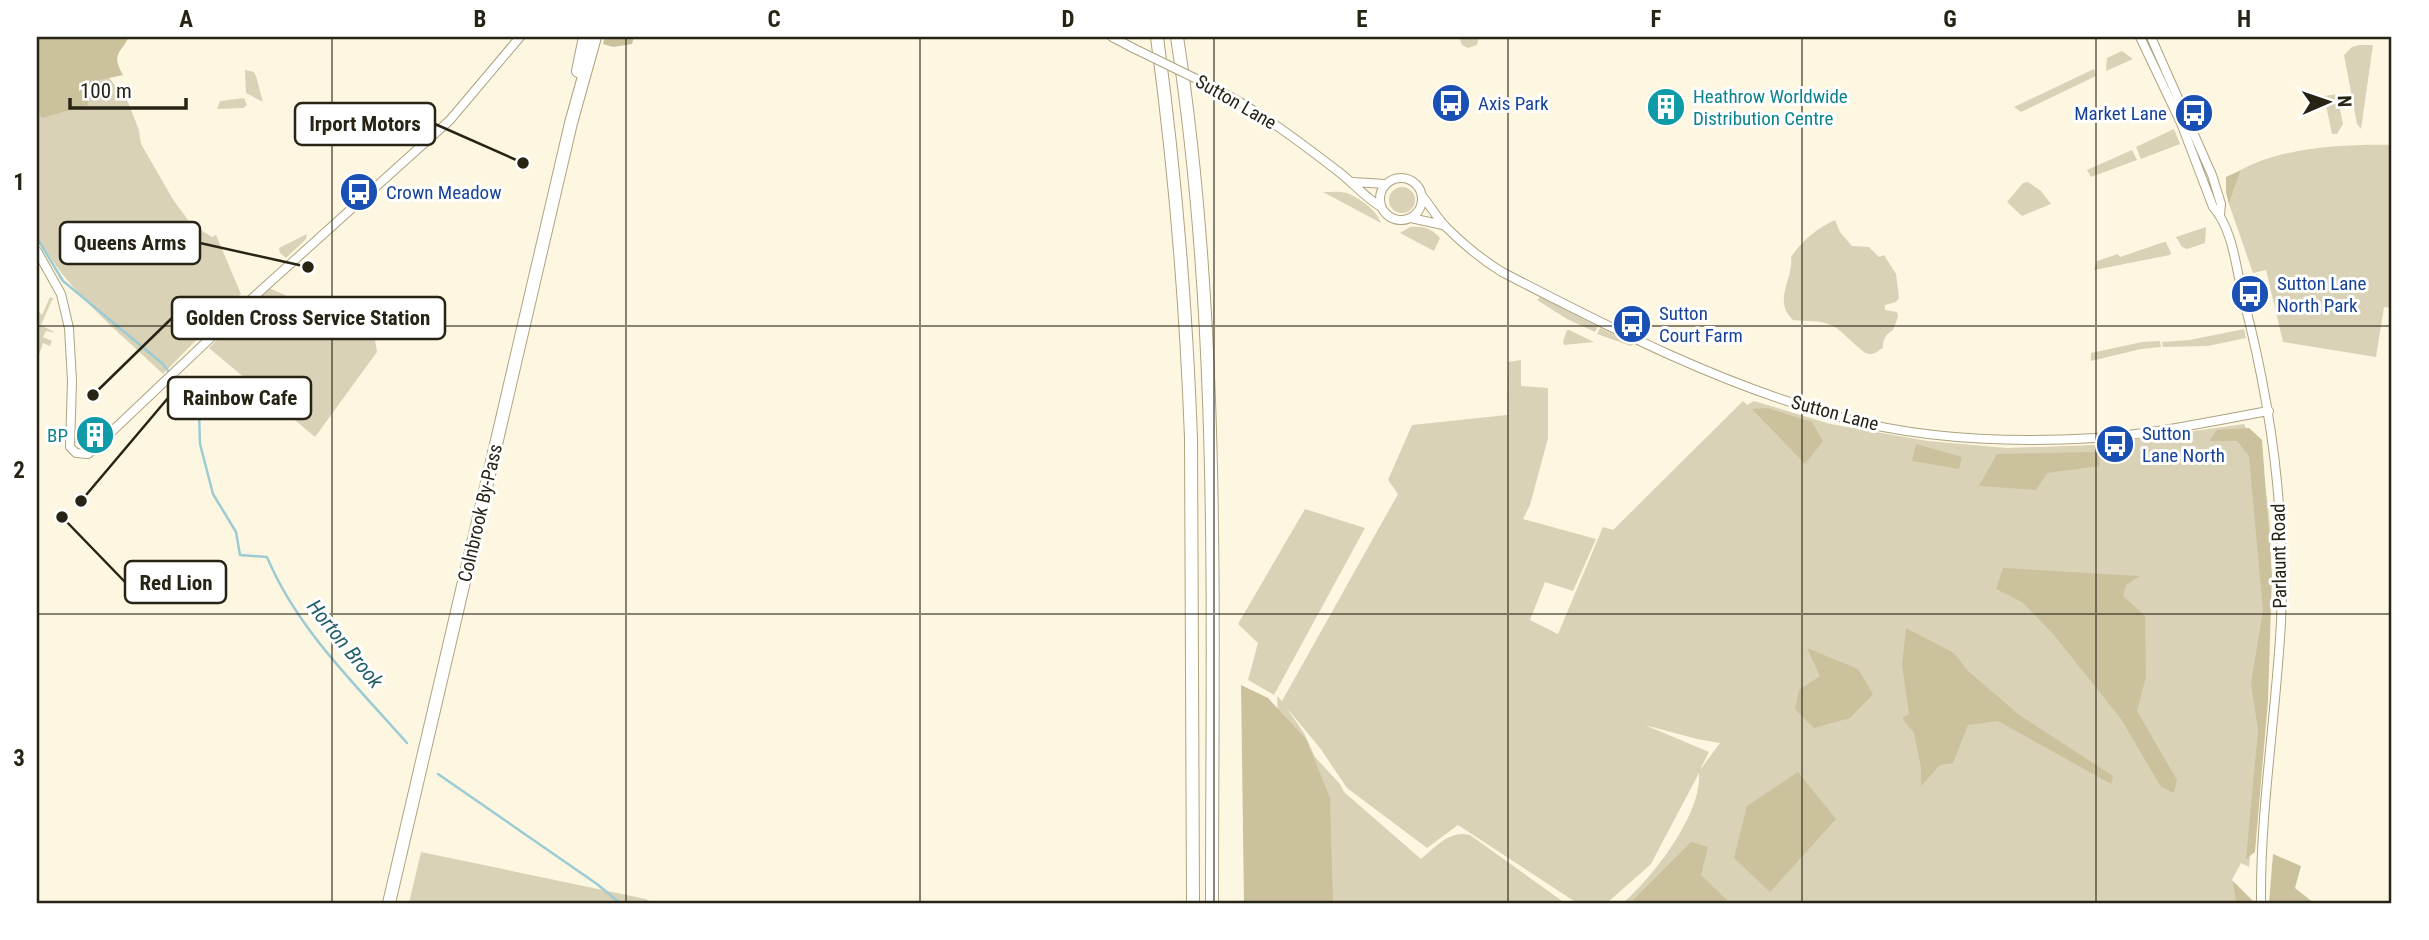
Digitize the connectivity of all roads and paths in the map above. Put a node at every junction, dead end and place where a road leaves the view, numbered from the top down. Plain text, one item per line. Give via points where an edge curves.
1 (520, 37) edge
2 (585, 37) edge
3 (596, 37) edge
4 (1112, 37) edge
5 (1157, 37) edge
6 (1177, 37) edge
7 (1184, 37) edge
8 (2140, 37) edge
9 (2151, 37) edge
10 (1185, 89) junction
11 (571, 123) junction
12 (1352, 182) junction
13 (1386, 184) junction
14 (1422, 196) junction
15 (1381, 207) junction
16 (2220, 215) junction
17 (1411, 218) junction
18 (1443, 225) junction
19 (37, 251) edge
20 (2269, 411) junction
21 (389, 903) edge
22 (1193, 903) edge
23 (1212, 903) edge
24 (2261, 903) edge

1 - 19 street via 450,120 175,370 92,453 73,452 70,444 69,328 61,294
2 - 11 highway, Colnbrook By-Pass
3 - 11 highway, Colnbrook By-Pass
4 - 12 street, Sutton Lane, bridge via 1251,107
5 - 22 highway via 1175,183 1188,371
6 - 10 highway
7 - 10 highway
8 - 16 street, Parlaunt Road
9 - 16 street, Parlaunt Road via 2212,175
10 - 23 highway via 1208,350
11 - 21 highway, Colnbrook By-Pass
12 - 13 street
12 - 15 street, Sutton Lane
13 - 14 street via 1405,178 1415,183
13 - 15 street via 1380,195
14 - 17 street via 1419,210
14 - 18 street, Sutton Lane
15 - 17 street via 1393,219
16 - 20 street, Parlaunt Road
17 - 18 street
18 - 20 street, Sutton Lane via 1476,256 1502,272 1646,344 1737,384 1844,418 1946,436 2045,440 2130,435
20 - 24 street, Parlaunt Road via 2279,510 2281,621

